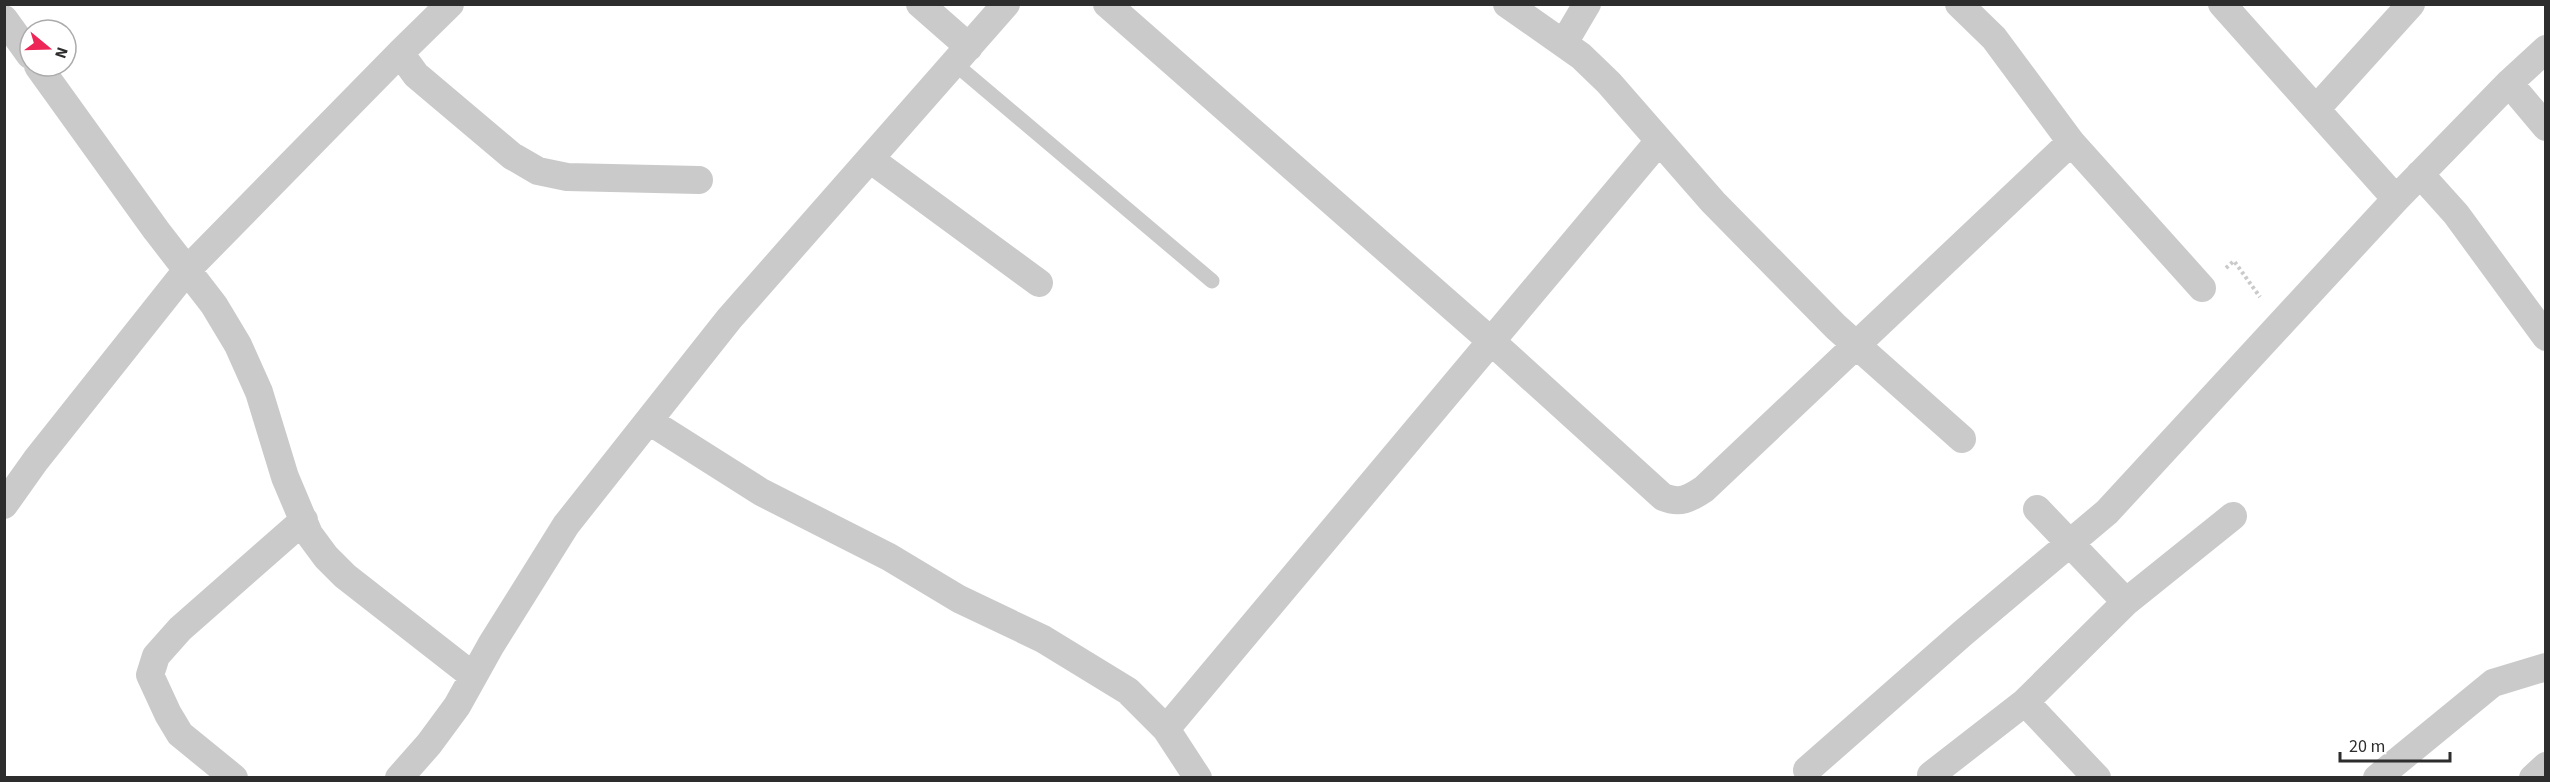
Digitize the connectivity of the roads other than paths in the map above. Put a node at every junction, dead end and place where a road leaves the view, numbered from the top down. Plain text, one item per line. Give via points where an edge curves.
1 (450, 4) edge
2 (920, 4) edge
3 (1006, 4) edge
4 (1107, 4) edge
5 (1507, 4) edge
6 (1587, 4) edge
7 (1959, 4) edge
8 (2222, 4) edge
9 (2411, 4) edge
10 (4, 19) edge
11 (18, 38) edge
12 (1564, 43) junction
13 (2546, 49) edge
14 (400, 53) junction
15 (961, 55) junction
16 (47, 78) edge
17 (2509, 83) junction
18 (2317, 108) junction
19 (2546, 127) edge
20 (1659, 141) junction
21 (2071, 142) junction
22 (870, 159) junction
23 (2420, 174) junction
24 (699, 180) dead end
25 (2396, 199) junction
26 (186, 270) junction
27 (1212, 281) dead end
28 (1039, 283) dead end
29 (2202, 288) road end
30 (2546, 337) edge
31 (1491, 341) junction
32 (1857, 345) junction
33 (649, 421) junction
34 (1962, 439) dead end
35 (4, 505) edge
36 (2037, 509) dead end
37 (2233, 516) dead end
38 (304, 520) junction
39 (2070, 544) junction
40 (2126, 602) junction
41 (2546, 667) edge
42 (473, 676) junction
43 (2025, 702) junction
44 (1166, 729) junction
45 (2546, 766) edge
46 (1807, 770) dead end
47 (1188, 772) edge
48 (1931, 775) dead end
49 (234, 777) edge
50 (399, 777) edge
51 (2097, 777) edge
52 (2377, 777) edge
53 (2533, 777) edge

1 - 14 street
2 - 15 street
3 - 15 street
4 - 31 street
5 - 12 street
6 - 12 street
7 - 21 street via 1994,39
8 - 18 street
9 - 18 street
10 - 11 street
12 - 20 street via 1609,83
13 - 17 street
14 - 24 street via 416,75 512,156 538,171 567,177
14 - 26 street
15 - 22 street
15 - 27 lane
16 - 26 street
17 - 19 street
17 - 23 street
18 - 25 street
20 - 31 street
20 - 32 street via 1721,210
21 - 29 street
21 - 32 street
22 - 28 street
22 - 33 street via 729,319
23 - 25 street
23 - 30 street via 2456,214
25 - 39 street via 2108,512
26 - 35 street
26 - 38 street via 214,305 238,345 259,392 285,477
31 - 32 street via 1663,497 1673,501 1687,500 1704,489
31 - 44 street
32 - 34 street
33 - 42 street via 566,525
33 - 44 street via 760,492 889,557 958,599 1043,639 1128,691
36 - 39 street
37 - 40 street
38 - 42 street via 309,534 345,576
38 - 49 street via 180,629 156,656 150,675 180,734
39 - 40 street
39 - 46 street
40 - 43 street
41 - 52 street via 2493,683
42 - 50 street via 457,706
43 - 48 street
43 - 51 street
44 - 47 street
45 - 53 street

